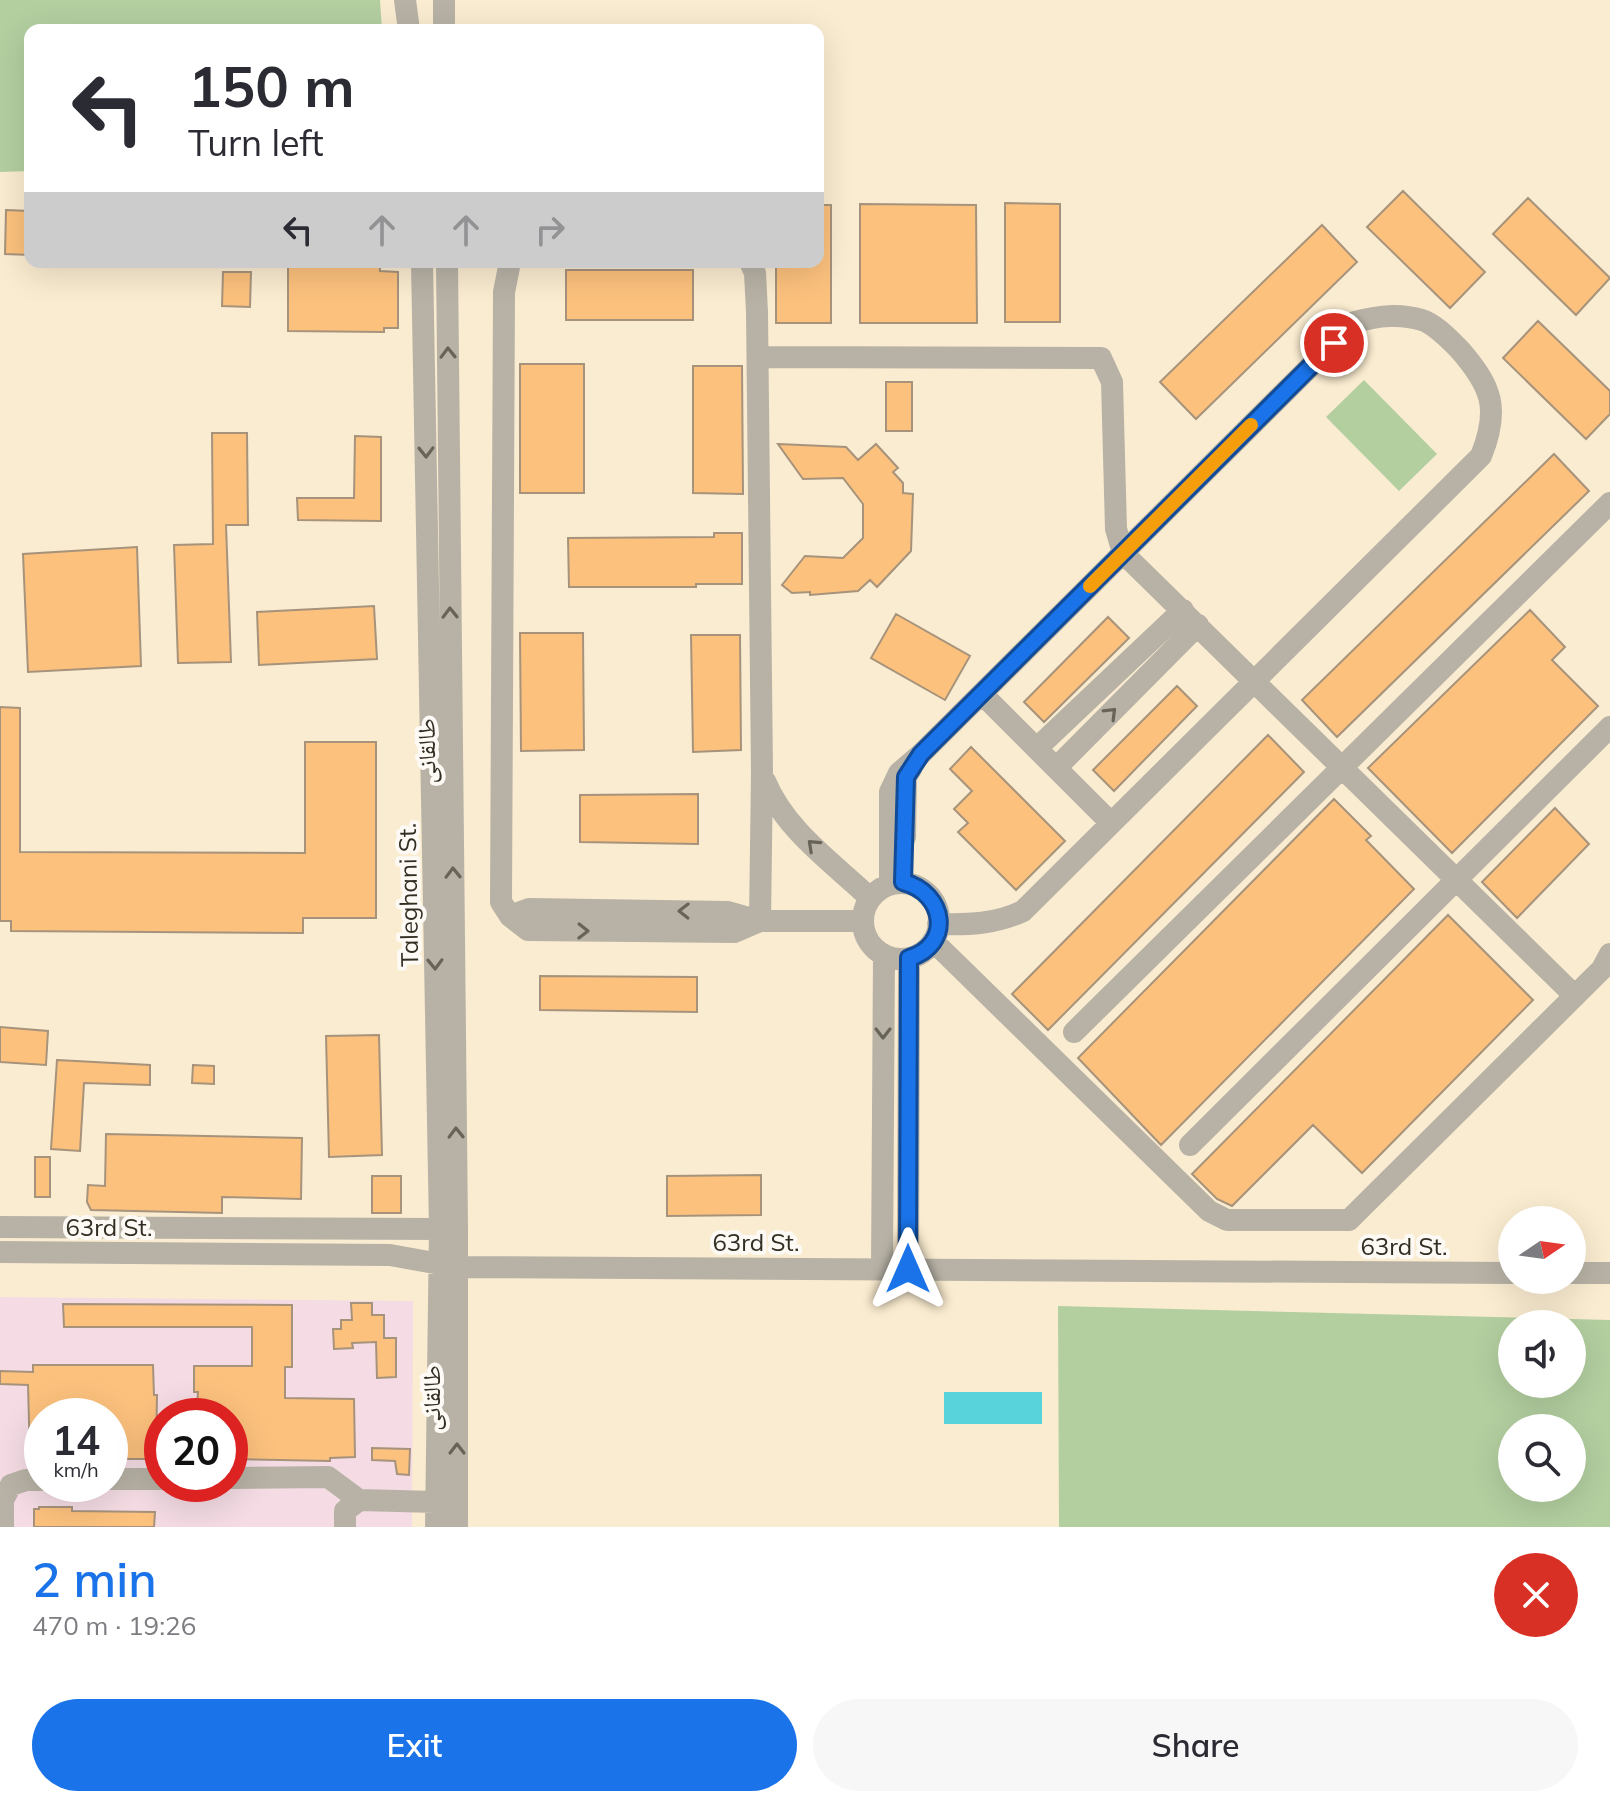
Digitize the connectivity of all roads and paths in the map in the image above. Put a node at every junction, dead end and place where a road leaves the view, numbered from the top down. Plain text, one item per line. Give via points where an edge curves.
1 (405, 0) edge
2 (444, 0) edge
3 (408, 24) edge
4 (444, 24) edge
5 (422, 268) edge
6 (447, 268) edge
7 (509, 268) edge
8 (753, 268) edge
9 (758, 357) junction
10 (1610, 503) edge
11 (1123, 553) junction
12 (1190, 618) junction
13 (1256, 680) junction
14 (982, 694) junction
15 (1610, 727) edge
16 (1037, 748) junction
17 (1342, 766) junction
18 (1056, 768) junction
19 (762, 772) junction
20 (1111, 823) junction
21 (1456, 878) junction
22 (897, 883) junction
23 (870, 898) junction
24 (760, 921) junction
25 (862, 921) junction
26 (936, 933) junction
27 (1610, 954) edge
28 (884, 955) junction
29 (909, 958) junction
30 (1575, 996) junction
31 (1074, 1032) dead end
32 (1190, 1145) dead end
33 (0, 1227) edge
34 (440, 1229) junction
35 (0, 1252) edge
36 (449, 1265) junction
37 (882, 1269) junction
38 (908, 1269) junction
39 (1498, 1273) edge
40 (1586, 1273) edge
41 (1610, 1273) edge
42 (248, 1478) edge
43 (24, 1481) edge
44 (359, 1500) junction
45 (436, 1502) junction
46 (3, 1527) edge
47 (345, 1527) edge
48 (436, 1527) edge
49 (457, 1527) edge

1 - 3 street
2 - 4 street
5 -> 34 street, Taleghani St.
36 -> 6 street, طالقانی
7 - 24 street via 504,292 501,902 510,916 529,909 728,912
8 - 9 street
9 - 11 street via 1101,358 1112,382 1116,529
9 - 19 street
10 - 17 street
11 - 12 street
11 - 13 street via 1355,322 1386,314 1424,320 1451,341 1483,376 1492,410 1481,456
11 - 14 street
12 - 13 street
12 - 16 street
18 -> 12 street
13 - 17 street
13 - 20 street
14 - 16 street
14 - 22 street via 921,754 906,777
15 - 21 street
16 - 18 street
17 - 21 street
17 - 31 street
18 - 20 street
23 -> 19 street via 792,825
19 - 24 street
20 - 26 street via 1023,911 1004,920
21 - 30 street
21 - 32 street
22 - 23 street
22 - 26 street via 916,886 935,903
23 - 25 street
24 - 25 street
25 - 28 street via 870,944
26 - 29 street via 925,951
26 - 30 street via 1209,1211 1227,1220 1349,1220
27 - 30 street
28 - 29 street
28 -> 37 street
29 - 38 street
33 - 34 street
34 - 36 street, Taleghani St.
35 - 36 street, 63rd St. via 390,1255
36 - 37 street, 63rd St.
36 - 45 street, Taleghani St.
49 -> 36 street, طالقانی
37 - 38 street, 63rd St.
38 - 39 street, 63rd St.
40 - 41 street
42 - 44 street via 328,1477
43 - 46 street via 11,1485 3,1500
44 - 45 street
44 - 47 street via 345,1511
45 - 48 street, Taleghani St.

